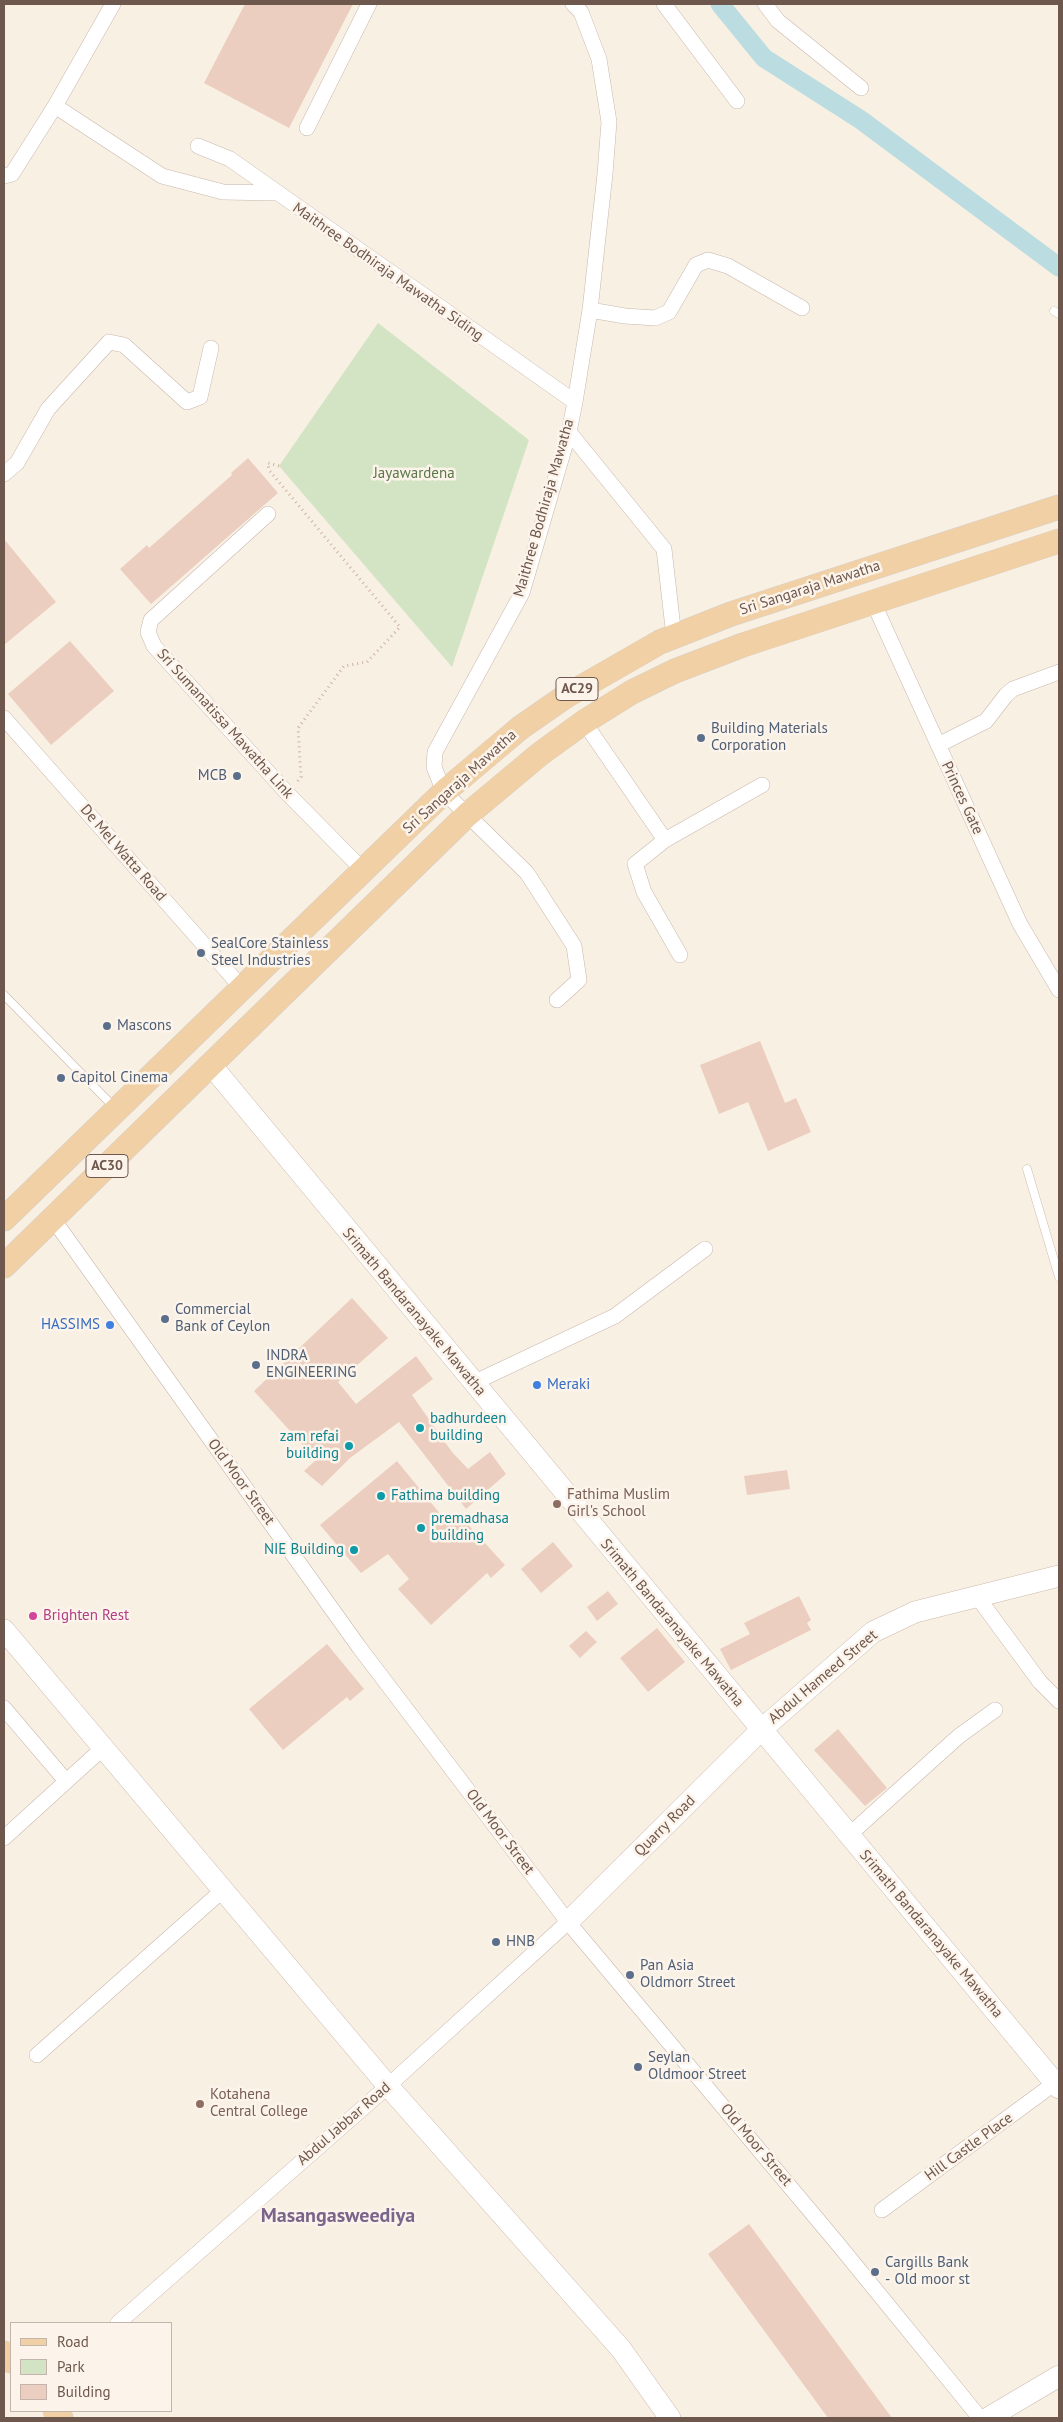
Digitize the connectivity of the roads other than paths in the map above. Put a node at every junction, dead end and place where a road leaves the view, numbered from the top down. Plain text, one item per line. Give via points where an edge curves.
1 (113, 4) edge
2 (368, 4) edge
3 (573, 4) edge
4 (664, 4) edge
5 (765, 4) edge
6 (861, 88) dead end
7 (737, 102) dead end
8 (55, 106) junction
9 (307, 128) dead end
10 (198, 146) dead end
11 (4, 176) edge
12 (275, 193) junction
13 (802, 308) dead end
14 (590, 310) junction
15 (211, 348) dead end
16 (575, 402) junction
17 (568, 432) junction
18 (4, 474) edge
19 (1059, 507) edge
20 (268, 514) dead end
21 (1059, 541) edge
22 (873, 602) junction
23 (674, 637) junction
24 (1059, 672) edge
25 (4, 718) edge
26 (584, 722) junction
27 (938, 745) junction
28 (762, 785) dead end
29 (444, 792) junction
30 (467, 815) junction
31 (665, 840) junction
32 (364, 871) junction
33 (680, 955) dead end
34 (242, 988) junction
35 (1059, 990) edge
36 (4, 996) edge
37 (557, 1000) dead end
38 (194, 1034) joint
39 (211, 1065) junction
40 (116, 1110) junction
41 (1027, 1170) dead end
42 (4, 1219) edge
43 (53, 1219) junction
44 (705, 1249) dead end
45 (4, 1266) edge
46 (1059, 1277) edge
47 (473, 1383) junction
48 (1059, 1576) edge
49 (976, 1595) junction
50 (4, 1630) edge
51 (1059, 1701) edge
52 (4, 1708) edge
53 (995, 1710) dead end
54 (761, 1730) junction
55 (103, 1748) junction
56 (66, 1782) junction
57 (849, 1836) junction
58 (4, 1838) edge
59 (223, 1890) junction
60 (568, 1922) junction
61 (37, 2055) dead end
62 (1057, 2085) edge
63 (388, 2086) junction
64 (882, 2210) dead end
65 (119, 2322) edge
66 (1059, 2376) edge
67 (670, 2418) edge
68 (980, 2418) edge
69 (988, 2418) edge

1 - 8 street
2 - 9 street
3 - 14 street, Maithree Bodhiraja Mawatha via 581,12 599,59 609,122
4 - 7 street
5 - 6 street via 778,21
8 - 11 street via 12,174
8 - 12 street via 162,176 223,192
10 - 12 street, Maithree Bodhiraja Mawatha Siding via 230,160
12 - 16 street, Maithree Bodhiraja Mawatha Siding
13 - 14 street via 728,266 708,260 696,265 669,312 656,318
14 - 16 street, Maithree Bodhiraja Mawatha
15 - 18 street via 200,397 187,402 124,345 109,342 48,409 17,463
16 - 17 street, Maithree Bodhiraja Mawatha
17 - 23 street via 664,549
17 - 29 street, Maithree Bodhiraja Mawatha via 522,593 435,752 434,767
19 - 23 main road, Sri Sangaraja Mawatha / AC29 via 731,614
20 - 32 street, Sri Sumanatissa Mawatha Link via 151,620 148,632 154,646 287,793
21 - 22 main road, Sri Sangaraja Mawatha / AC29
22 - 26 main road, Sri Sangaraja Mawatha / AC29 via 675,671 632,692
22 - 27 street, Princes Gate
23 - 29 main road, Sri Sangaraja Mawatha / AC29 via 617,665 566,696 520,728
24 - 27 street via 1013,689 986,721
25 - 34 street, De Mel Watta Road
26 - 30 main road, Sri Sangaraja Mawatha / AC29
26 - 31 street
27 - 35 street, Princes Gate via 1020,924
28 - 31 street
29 - 30 street, Maithree Bodhiraja Mawatha
29 - 32 main road, Sri Sangaraja Mawatha / AC29
30 - 37 street, Maithree Bodhiraja Mawatha via 527,872 574,946 579,980
30 - 39 main road, Sri Sangaraja Mawatha / AC29
31 - 33 street via 635,864 644,892
32 - 34 main road, Sri Sangaraja Mawatha / AC29
34 - 38 main road, Sri Sangaraja Mawatha / AC29
36 - 40 lane
38 - 40 main road, AC30
39 - 43 main road, AC30
39 - 47 street, Srimath Bandaranayake Mawatha
40 - 42 main road, AC30
41 - 46 lane
43 - 45 main road, AC30
43 - 60 street, Old Moor Street via 359,1647
44 - 47 street via 615,1316
47 - 54 street, Srimath Bandaranayake Mawatha
48 - 49 street, Abdul Hameed Street
49 - 51 street via 1040,1682
49 - 54 street, Abdul Hameed Street via 915,1612 873,1632
50 - 55 street
52 - 56 street
53 - 57 street via 959,1736
54 - 57 street, Srimath Bandaranayake Mawatha
54 - 60 street, Quarry Road
55 - 56 street
55 - 59 street
56 - 58 street
57 - 62 street, Srimath Bandaranayake Mawatha
59 - 61 street
59 - 63 street
60 - 63 street, Abdul Jabbar Road
60 - 68 street, Old Moor Street
62 - 64 street, Hill Castle Place
63 - 65 street, Abdul Jabbar Road
63 - 67 street via 621,2349
66 - 69 street

